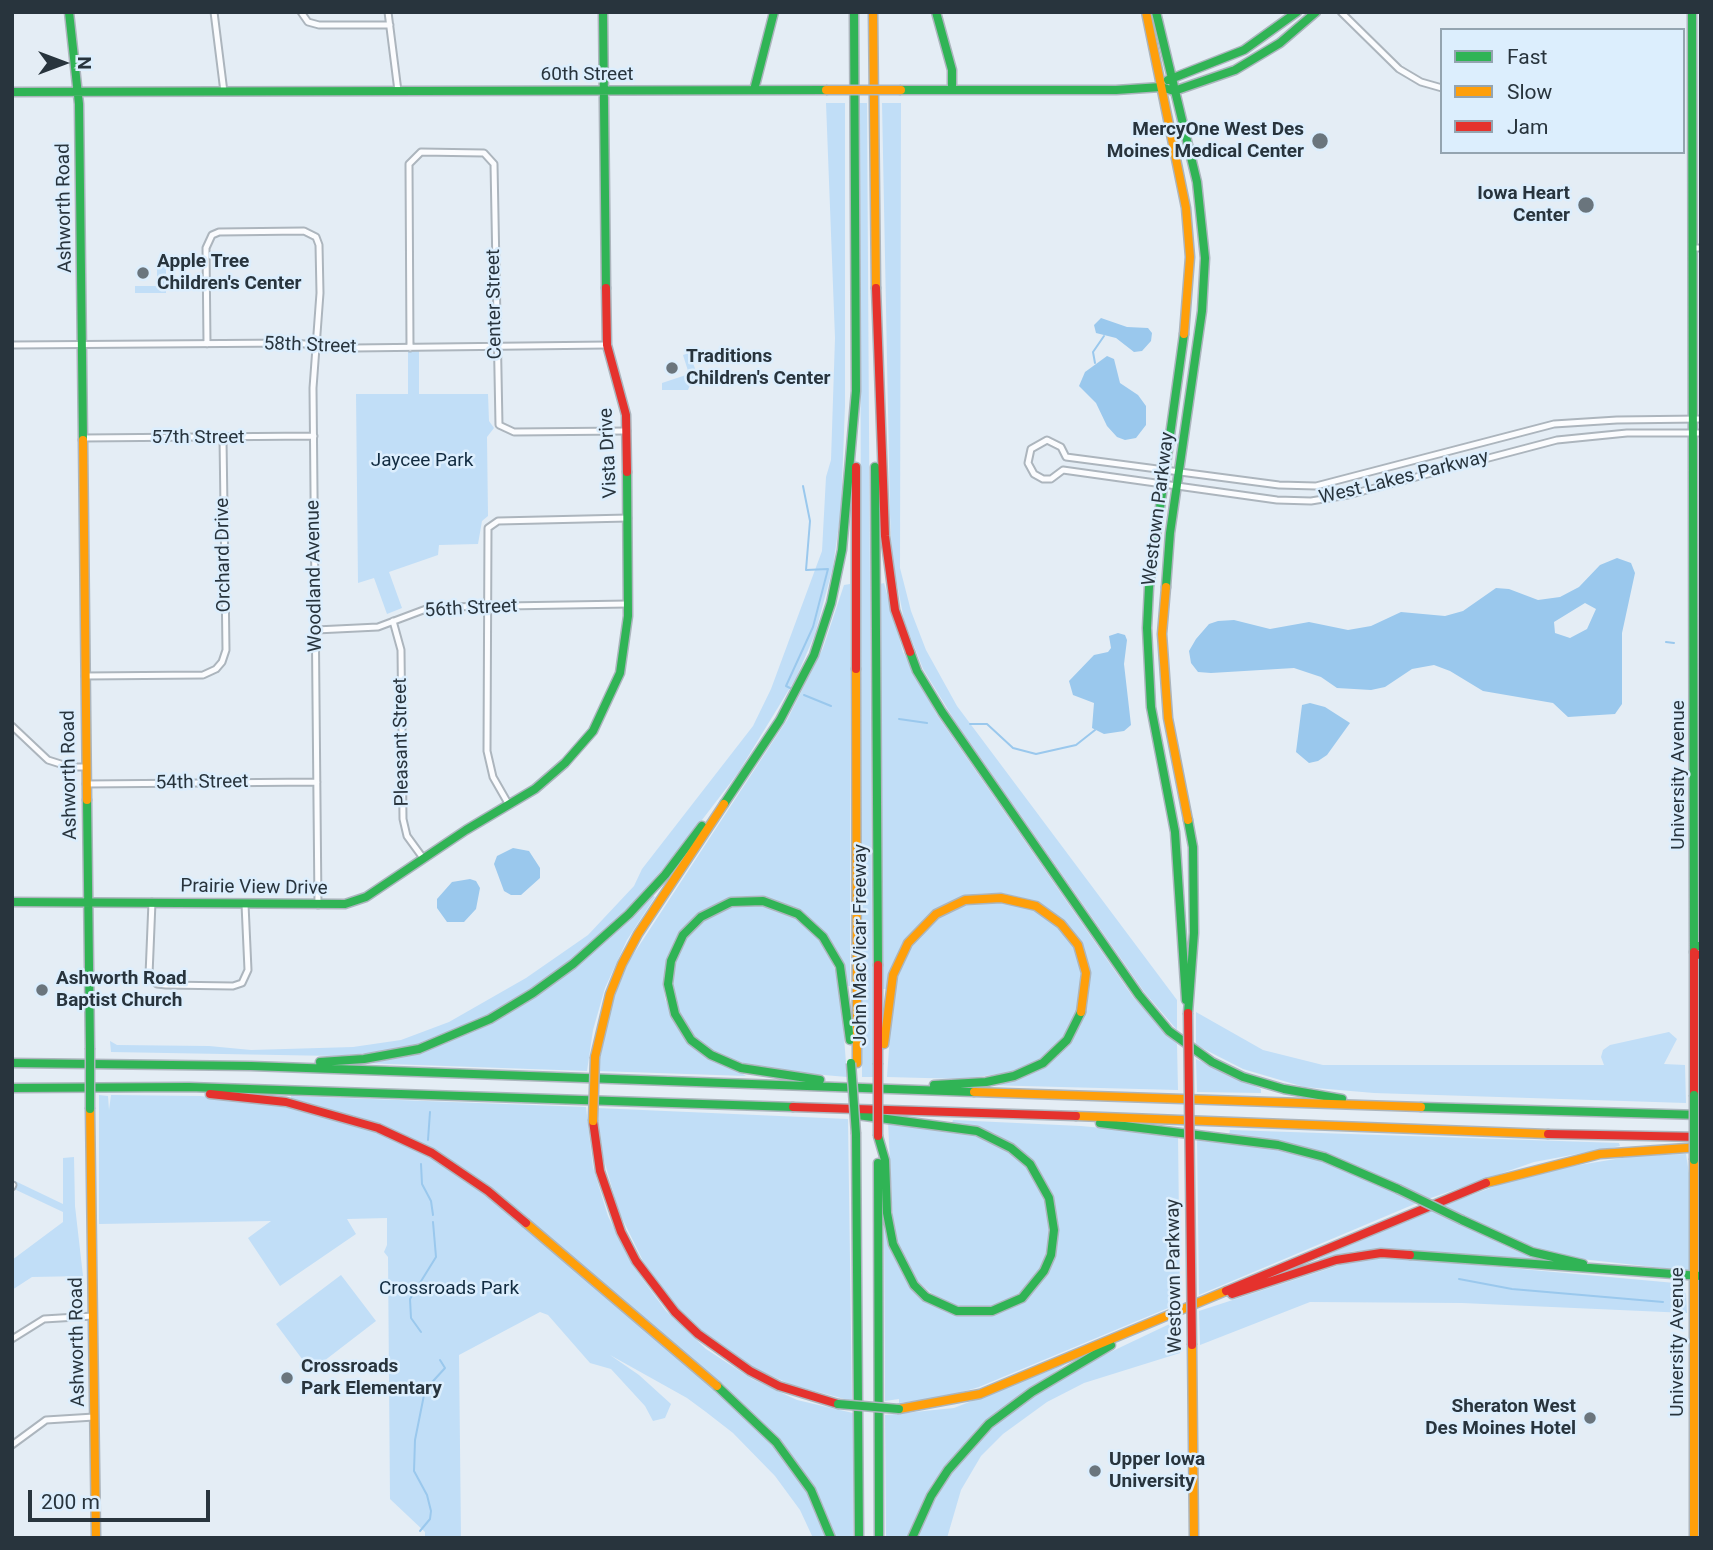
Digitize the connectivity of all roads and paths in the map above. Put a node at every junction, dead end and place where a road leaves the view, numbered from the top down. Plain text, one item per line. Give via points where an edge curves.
1 (69, 12) edge
2 (214, 12) edge
3 (301, 12) edge
4 (388, 12) edge
5 (603, 12) edge
6 (774, 12) edge
7 (854, 12) edge
8 (873, 12) edge
9 (936, 12) edge
10 (1146, 12) edge
11 (1156, 12) edge
12 (1297, 12) edge
13 (1316, 12) edge
14 (1341, 12) edge
15 (1692, 12) edge
16 (390, 25) junction
17 (1171, 78) junction
18 (1161, 87) junction
19 (1440, 87) edge
20 (1688, 89) edge
21 (754, 90) junction
22 (953, 90) junction
23 (398, 91) junction
24 (604, 91) junction
25 (1174, 91) junction
26 (12, 92) edge
27 (79, 92) junction
28 (224, 92) junction
29 (1697, 248) edge
30 (82, 344) junction
31 (207, 344) junction
32 (12, 345) edge
33 (607, 345) junction
34 (317, 346) junction
35 (496, 346) junction
36 (411, 348) junction
37 (877, 352) junction
38 (856, 391) junction
39 (1698, 419) edge
40 (627, 431) junction
41 (1698, 433) edge
42 (314, 436) junction
43 (83, 438) junction
44 (223, 438) junction
45 (1066, 457) junction
46 (1165, 469) junction
47 (1063, 470) junction
48 (1180, 472) junction
49 (1163, 484) junction
50 (1177, 486) junction
51 (628, 518) junction
52 (628, 604) junction
53 (487, 606) junction
54 (1698, 615) edge
55 (393, 621) junction
56 (316, 630) junction
57 (85, 676) junction
58 (12, 726) edge
59 (1698, 763) edge
60 (86, 767) junction
61 (1698, 781) edge
62 (317, 782) junction
63 (86, 784) junction
64 (738, 784) junction
65 (509, 805) junction
66 (423, 858) junction
67 (12, 902) edge
68 (88, 902) junction
69 (152, 902) junction
70 (244, 904) junction
71 (318, 905) junction
72 (1698, 950) edge
73 (1188, 1013) junction
74 (12, 1063) edge
75 (854, 1063) junction
76 (878, 1063) junction
77 (251, 1066) junction
78 (113, 1086) junction
79 (12, 1087) edge
80 (846, 1088) junction
81 (877, 1089) junction
82 (1404, 1106) junction
83 (785, 1107) junction
84 (1701, 1107) edge
85 (1675, 1114) junction
86 (1701, 1115) edge
87 (1042, 1116) junction
88 (878, 1136) junction
89 (1701, 1137) edge
90 (1701, 1147) edge
91 (1647, 1274) junction
92 (1697, 1276) edge
93 (1176, 1311) junction
94 (93, 1316) junction
95 (1151, 1321) junction
96 (12, 1339) edge
97 (94, 1417) junction
98 (12, 1445) edge
99 (96, 1538) edge
100 (831, 1538) edge
101 (859, 1538) edge
102 (879, 1538) edge
103 (912, 1538) edge
104 (1194, 1538) edge
105 (1693, 1538) edge

1 - 27 main road, Ashworth Road
2 - 28 street
3 - 16 street via 308,22 318,25
4 - 16 street
5 - 24 main road, Vista Drive
6 - 21 main road
7 - 38 main road
8 - 37 main road
9 - 22 main road
10 - 18 main road, Westown Parkway
11 - 17 main road, Westown Parkway
12 - 17 main road via 1244,50
13 - 25 main road via 1280,43 1243,66
14 - 19 street via 1399,69
15 - 20 main road, University Avenue
16 - 23 street
17 - 18 main road
17 - 25 main road, Westown Parkway
18 - 22 main road, 60th Street
18 - 25 main road, 60th Street
18 - 46 main road, Westown Parkway via 1190,257 1187,315
20 - 29 main road, University Avenue
21 - 22 main road, 60th Street, bridge
21 - 24 main road, 60th Street
23 - 24 main road, 60th Street
23 - 28 main road, 60th Street
24 - 33 main road, Vista Drive
25 - 48 main road, Westown Parkway via 1197,182 1205,258
26 - 27 main road, 60th Street
27 - 28 main road, 60th Street
27 - 30 main road, Ashworth Road
29 - 39 main road, University Avenue
30 - 31 street, 58th Street
30 - 32 street, 58th Street
30 - 43 main road, Ashworth Road
31 - 34 street, 58th Street
31 - 34 street, Woodland Avenue via 208,239 216,233 309,232 319,247
33 - 35 street, 58th Street
33 - 40 main road, Vista Drive
34 - 36 street, 58th Street
34 - 42 street, Woodland Avenue
35 - 36 street, 58th Street
35 - 36 street, Center Street via 494,164 480,152 421,152 411,159 408,171
35 - 40 street, Center Street via 497,420 503,429
37 - 76 main road, John MacVicar Freeway
37 - 82 main road via 887,564 904,641 933,699 1116,961 1169,1031 1212,1062 1284,1089
38 - 64 main road via 842,551 831,603 807,671
38 - 75 main road, John MacVicar Freeway
39 - 41 main road, University Avenue
39 - 48 street, West Lakes Parkway via 1554,424 1316,486
40 - 51 main road, Vista Drive
41 - 50 street, West Lakes Parkway via 1627,433 1557,440 1320,500 1277,500
41 - 54 main road, University Avenue
42 - 44 street, 57th Street
42 - 56 street, Woodland Avenue
43 - 44 street, 57th Street
43 - 57 main road, Ashworth Road
44 - 57 street, Orchard Drive via 226,650 216,669 203,675
45 - 46 street, West Lakes Parkway
45 - 47 street
45 - 47 street, West Lakes Parkway via 1061,447 1047,440 1034,445 1028,454 1029,467 1038,477 1051,479
46 - 48 street, West Lakes Parkway
46 - 49 main road, Westown Parkway
47 - 49 street, West Lakes Parkway
48 - 50 main road, Westown Parkway
49 - 50 street, West Lakes Parkway
49 - 73 main road, Westown Parkway via 1148,597 1147,666 1175,832
50 - 73 main road, Westown Parkway via 1164,595 1162,659 1168,718 1193,847 1194,933
51 - 52 main road, Vista Drive
51 - 53 street via 498,521 487,533
52 - 53 street, 56th Street
52 - 65 main road, Vista Drive via 625,653 604,713 562,767
53 - 55 street, 56th Street via 426,609
53 - 65 street via 488,762
54 - 59 main road, University Avenue
55 - 56 street, 56th Street via 377,627
55 - 66 street, Pleasant Street via 401,650 403,819 407,836
56 - 62 street, Woodland Avenue
57 - 60 main road, Ashworth Road
58 - 60 street via 48,760
59 - 61 main road, University Avenue
60 - 63 main road, Ashworth Road
61 - 72 main road, University Avenue
62 - 63 street, 54th Street
62 - 71 street, Woodland Avenue
63 - 68 main road, Ashworth Road
64 - 77 main road via 629,914 573,964 490,1019 445,1040 392,1056
64 - 95 main road, bridge via 622,964 594,1057 593,1121 600,1171 621,1232 654,1287 698,1335 750,1371 838,1404 899,1409 980,1394
65 - 66 main road, Prairie View Drive
66 - 71 main road, Prairie View Drive via 366,897
67 - 68 main road, Prairie View Drive
68 - 69 main road, Prairie View Drive
68 - 94 main road, Ashworth Road, bridge
69 - 70 main road, Prairie View Drive
69 - 70 street via 149,975 156,984 193,986 233,986 244,981 248,971
70 - 71 main road, Prairie View Drive
72 - 92 main road, University Avenue, bridge via 1694,1095
73 - 104 main road, Westown Parkway, bridge
74 - 77 main road
75 - 80 main road via 839,966 830,946 805,919 781,906 745,900 715,908 683,935 671,961 668,984 675,1014 691,1040 741,1068 825,1080
75 - 101 main road, John MacVicar Freeway, bridge
76 - 81 main road via 893,975 908,943 936,914 965,900 1013,900 1047,912 1073,937 1082,955 1087,991 1073,1031 1052,1056 1000,1080
76 - 88 main road, John MacVicar Freeway, bridge
77 - 80 main road
78 - 79 main road
78 - 83 main road
78 - 100 main road via 286,1102 378,1128 432,1153 496,1198 754,1418 811,1490
80 - 81 main road
81 - 82 main road
82 - 85 main road
83 - 87 main road
83 - 88 main road via 961,1128 989,1136 1021,1156 1045,1188 1054,1230 1044,1271 1022,1298 992,1311 957,1311 926,1297 914,1285 893,1244 885,1160
84 - 85 main road
85 - 86 main road
87 - 89 main road
87 - 91 main road, bridge via 1278,1145 1324,1157 1532,1252
88 - 102 main road, John MacVicar Freeway
90 - 93 main road via 1600,1154 1485,1183
91 - 92 main road
91 - 93 main road via 1381,1253 1336,1260
92 - 105 main road, University Avenue
93 - 95 main road
94 - 96 street via 44,1319
94 - 97 main road, Ashworth Road
95 - 103 main road via 1032,1392 989,1424 948,1470
97 - 98 street via 46,1420
97 - 99 main road, Ashworth Road

